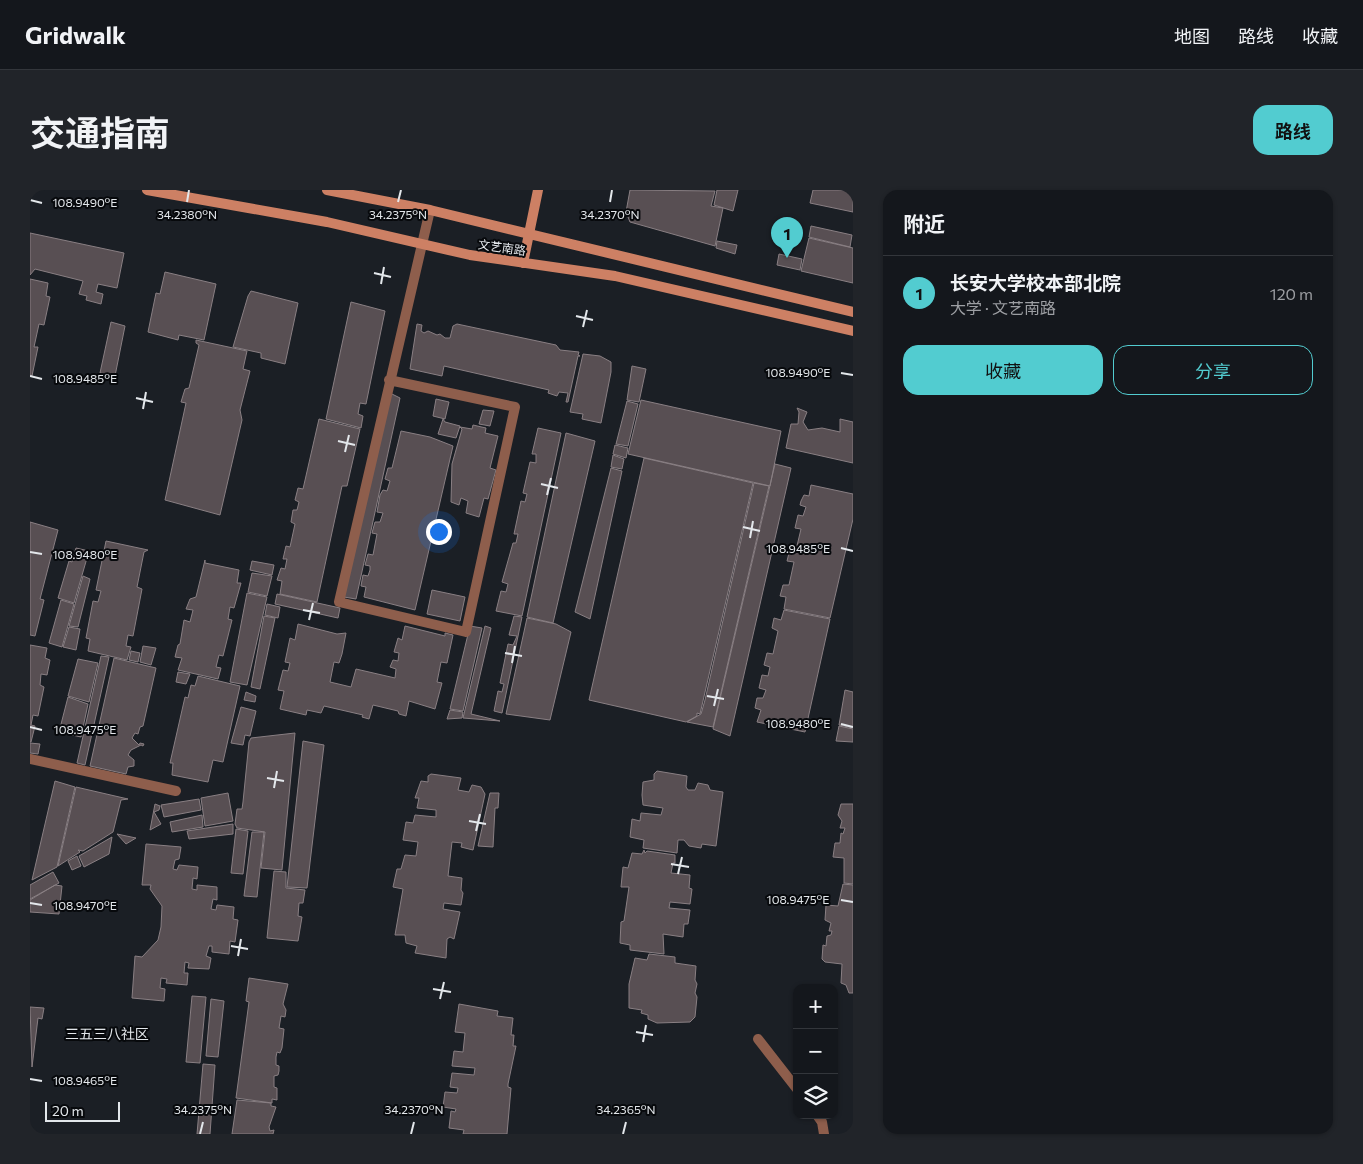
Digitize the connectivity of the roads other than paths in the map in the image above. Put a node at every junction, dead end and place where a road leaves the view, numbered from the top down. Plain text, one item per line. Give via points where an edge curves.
1 (146, 190) edge
2 (327, 190) edge
3 (538, 190) edge
4 (430, 210) junction
5 (529, 234) junction
6 (422, 244) junction
7 (523, 262) junction
8 (853, 312) edge
9 (853, 331) edge
10 (389, 380) junction
11 (30, 759) edge
12 (176, 790) dead end
13 (758, 1039) dead end
14 (793, 1084) edge
15 (820, 1119) edge
16 (824, 1134) edge

1 - 6 main road, 文艺南路 via 327,222
2 - 4 main road, 文艺南路
3 - 5 main road
4 - 5 main road, 文艺南路
4 - 6 street
5 - 7 main road
5 - 8 main road, 文艺南路
6 - 7 main road, 文艺南路
6 - 10 street
7 - 9 main road, 文艺南路 via 615,276
10 - 10 street via 339,602 466,632 515,407
11 - 12 street
13 - 14 street
15 - 16 street

